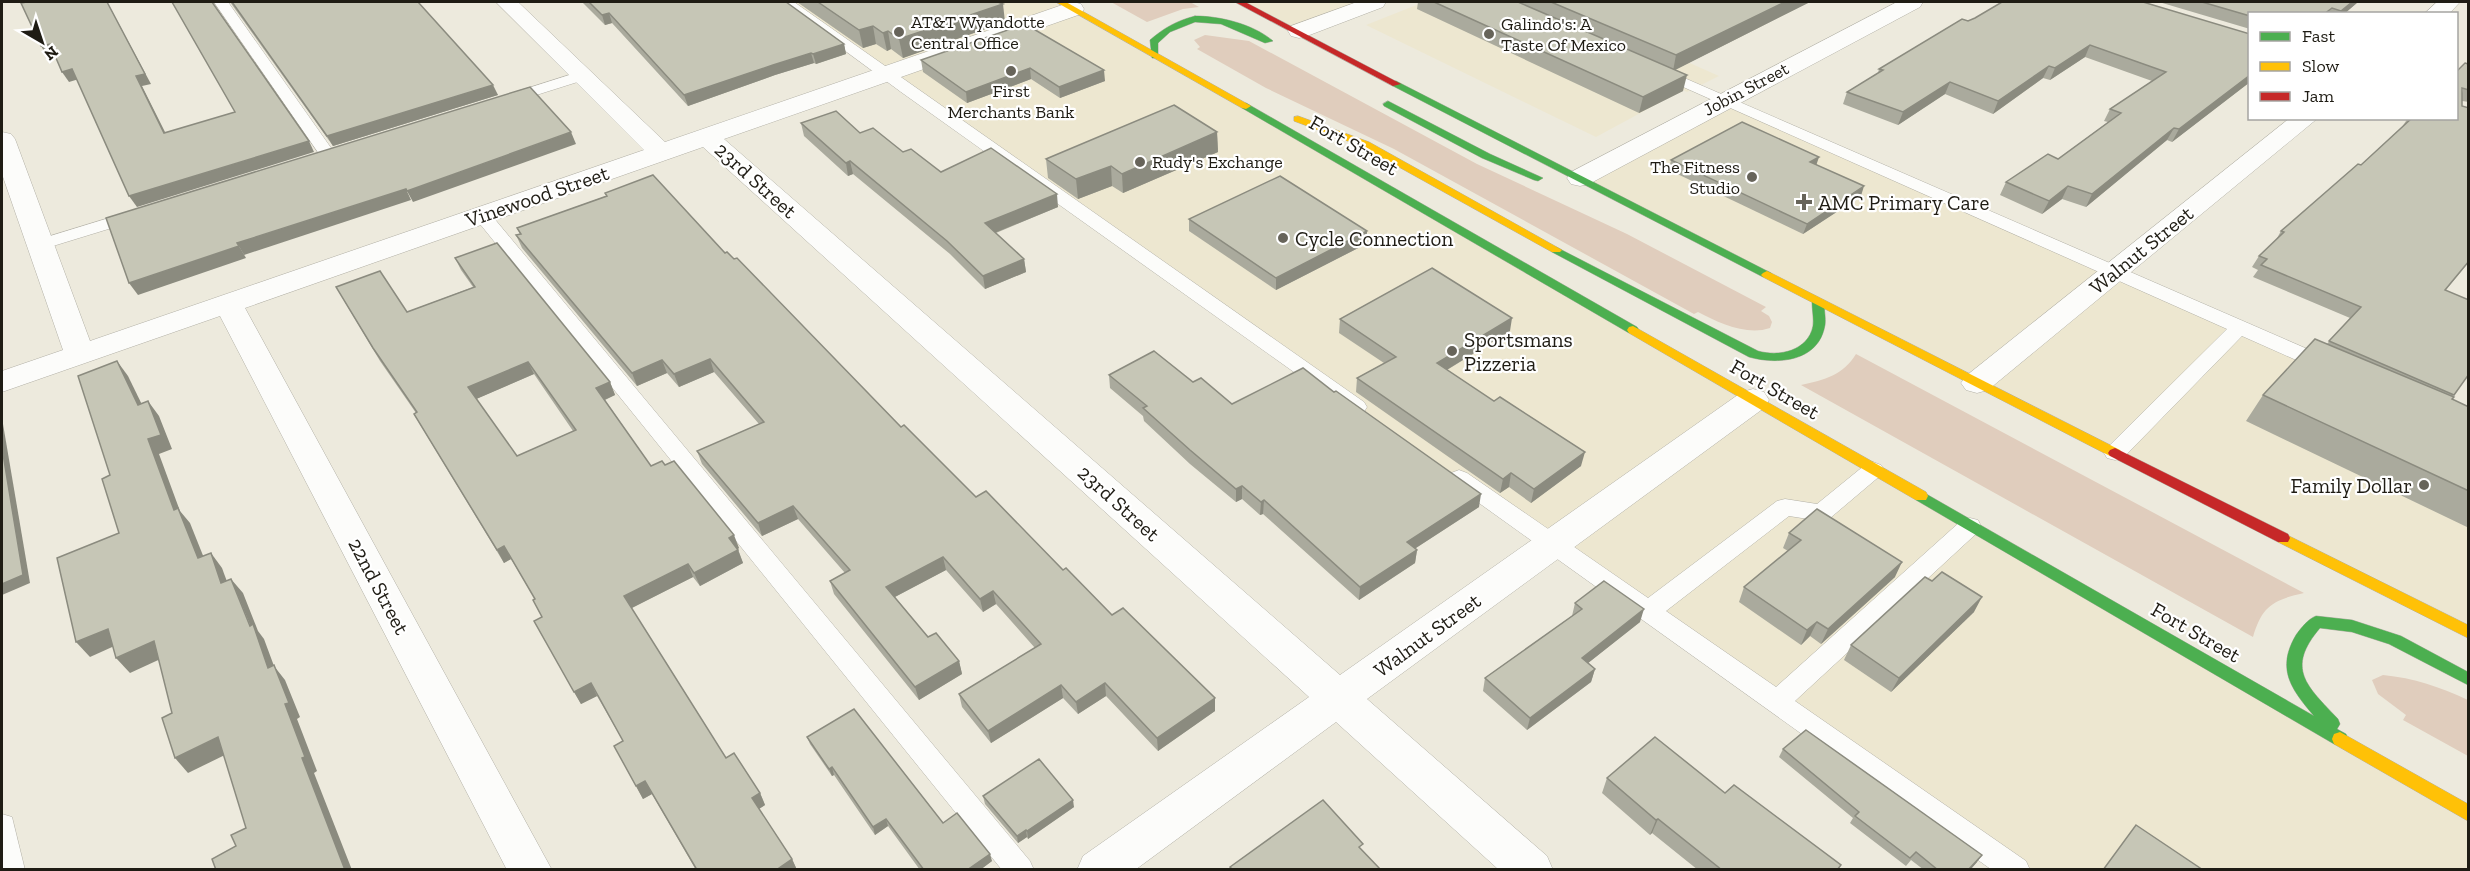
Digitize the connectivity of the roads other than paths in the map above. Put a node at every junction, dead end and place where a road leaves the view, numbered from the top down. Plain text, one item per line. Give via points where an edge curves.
1 (221, 2) edge
2 (506, 2) edge
3 (786, 2) edge
4 (1239, 2) edge
5 (1375, 2) edge
6 (1911, 2) edge
7 (2450, 2) edge
8 (1067, 5) edge
9 (2438, 12) edge
10 (1299, 32) junction
11 (1277, 46) dead end
12 (1155, 56) junction
13 (1641, 63) edge
14 (886, 74) junction
15 (582, 76) junction
16 (1204, 82) junction
17 (1371, 95) dead end
18 (1725, 100) junction
19 (488, 105) edge
20 (2303, 120) edge
21 (707, 137) junction
22 (2, 139) edge
23 (662, 153) junction
24 (328, 155) edge
25 (1566, 183) junction
26 (148, 211) edge
27 (482, 215) junction
28 (40, 245) junction
29 (2114, 271) junction
30 (1818, 302) junction
31 (228, 303) junction
32 (2240, 327) junction
33 (80, 355) junction
34 (2349, 375) edge
35 (2, 382) edge
36 (1977, 383) junction
37 (1753, 400) junction
38 (1370, 416) edge
39 (2115, 453) junction
40 (1447, 470) edge
41 (1873, 470) junction
42 (1970, 526) junction
43 (1553, 545) junction
44 (1648, 611) junction
45 (2469, 632) edge
46 (2469, 679) edge
47 (1339, 698) junction
48 (1777, 702) junction
49 (2353, 747) junction
50 (2469, 813) edge
51 (2, 826) edge
52 (11, 870) edge
53 (530, 870) edge
54 (1020, 870) edge
55 (1099, 870) edge
56 (1531, 870) edge
57 (2016, 870) edge

1 - 24 lane
2 - 15 street
3 - 14 lane
4 - 10 main road
5 - 10 street
6 - 18 street, Jobin Street
7 - 9 street
8 - 12 main road, Fort Street
8 - 14 street, Vinewood Street
10 - 25 main road
11 - 12 main road via 1235,24 1196,18 1182,20 1157,36 1153,42
12 - 16 main road, Fort Street
13 - 18 lane
14 - 21 street, Vinewood Street
14 - 38 lane
15 - 19 lane
15 - 23 street
16 - 30 main road via 1365,144 1752,354 1771,358 1800,352 1820,327
16 - 37 main road, Fort Street
17 - 25 main road via 1486,156
18 - 25 street, Jobin Street
18 - 29 lane
20 - 29 street, Walnut Street
21 - 23 street, Vinewood Street
21 - 47 street, 23rd Street
22 - 28 street
23 - 27 street, Vinewood Street
25 - 30 main road via 1662,220
26 - 28 lane
27 - 31 street, Vinewood Street
27 - 54 lane
28 - 33 street
29 - 32 lane
29 - 36 street, Walnut Street
30 - 36 main road
31 - 33 street, Vinewood Street
31 - 53 street, 22nd Street
32 - 34 lane
32 - 39 lane
33 - 35 street, Vinewood Street
36 - 39 main road
37 - 41 main road, Fort Street
37 - 43 street, Walnut Street
39 - 45 main road
40 - 43 lane
41 - 42 main road, Fort Street
41 - 44 lane via 1821,513 1785,507
42 - 48 lane
42 - 49 main road, Fort Street
43 - 44 lane
43 - 47 street, Walnut Street
44 - 48 lane
46 - 49 main road via 2395,640 2352,626 2316,622 2297,643 2291,659 2298,687
47 - 55 street, Walnut Street
47 - 56 street, 23rd Street
48 - 57 lane
49 - 50 main road, Fort Street
51 - 52 lane

